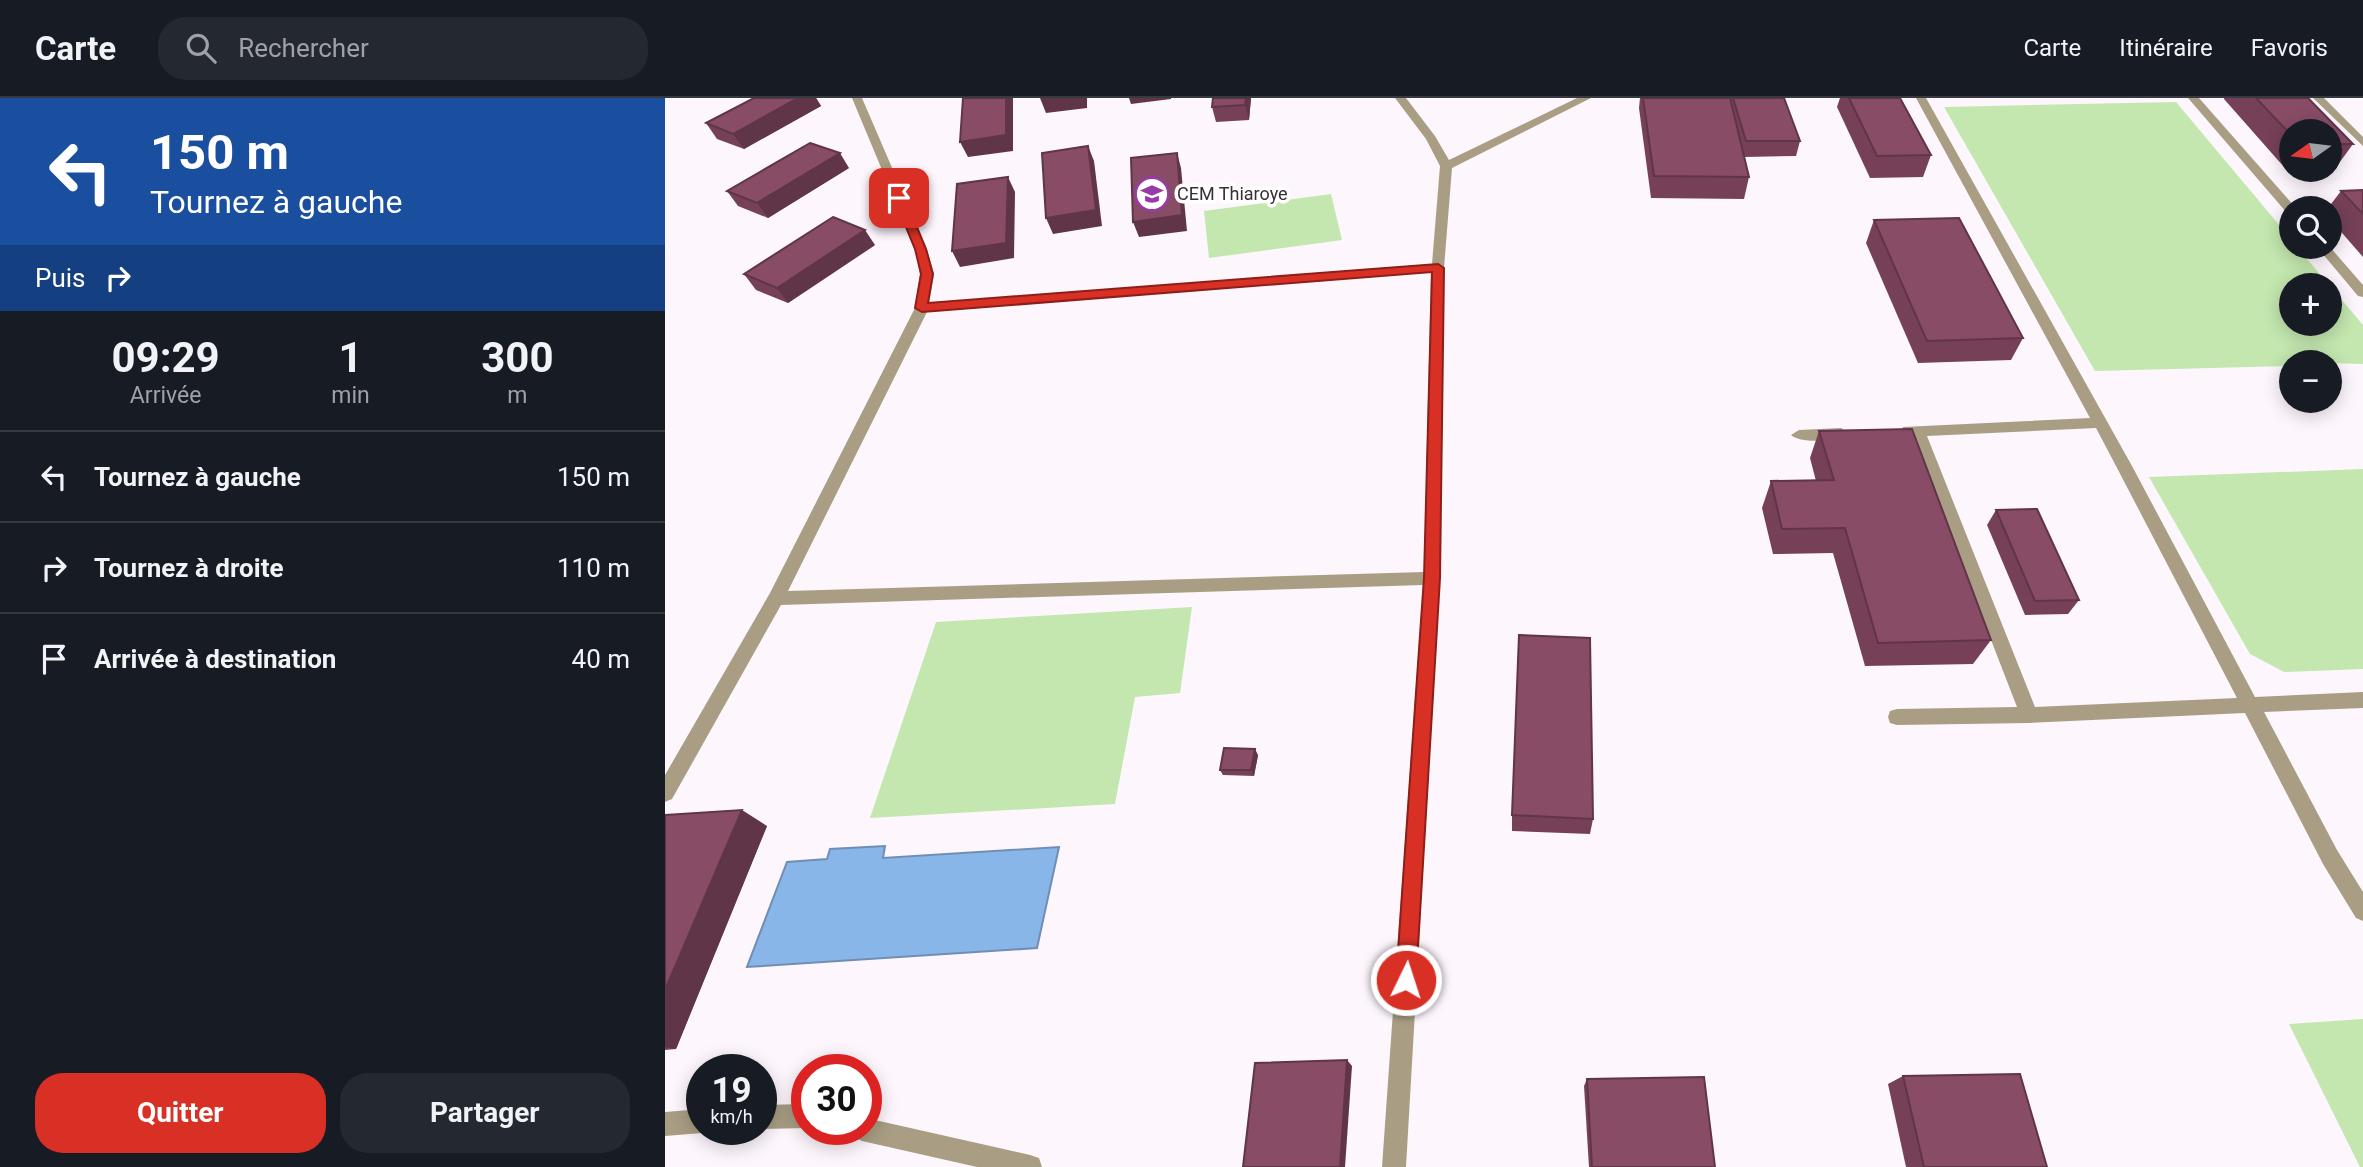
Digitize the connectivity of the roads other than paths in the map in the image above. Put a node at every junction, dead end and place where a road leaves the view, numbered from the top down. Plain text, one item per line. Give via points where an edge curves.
1 (856, 98) edge
2 (1400, 98) edge
3 (1586, 98) edge
4 (1921, 98) edge
5 (2193, 98) edge
6 (2318, 98) edge
7 (2363, 143) edge
8 (1446, 166) junction
9 (2279, 196) edge
10 (2333, 259) edge
11 (1438, 268) junction
12 (2363, 293) edge
13 (922, 308) junction
14 (2100, 423) junction
15 (1917, 430) junction
16 (1891, 431) edge
17 (1851, 433) edge
18 (1799, 435) dead end
19 (1432, 578) junction
20 (776, 598) junction
21 (2363, 700) edge
22 (2251, 705) junction
23 (2029, 715) junction
24 (1897, 717) dead end
25 (665, 793) edge
26 (2363, 911) edge
27 (686, 1122) edge
28 (665, 1124) edge
29 (882, 1134) edge
30 (1030, 1167) edge
31 (1394, 1167) edge

1 - 13 street via 921,249 927,274
2 - 8 street
3 - 8 street
4 - 14 street
5 - 9 street
6 - 7 street
8 - 11 street
10 - 12 street
11 - 13 street
11 - 19 street
13 - 20 street
14 - 15 street
14 - 22 street
15 - 16 street
15 - 23 street
17 - 18 street
19 - 20 street
19 - 31 street
20 - 25 street
21 - 22 street
22 - 23 street
22 - 26 street
23 - 24 street
27 - 28 street
29 - 30 street

